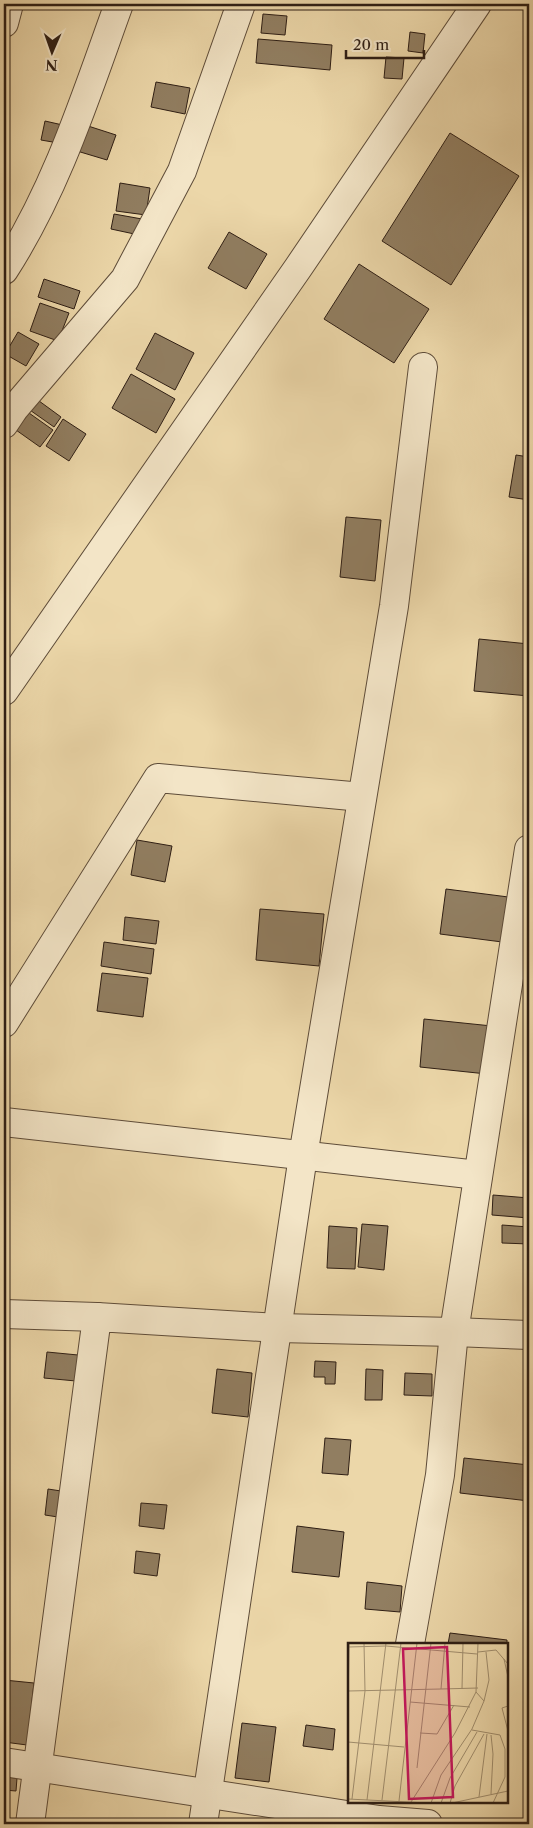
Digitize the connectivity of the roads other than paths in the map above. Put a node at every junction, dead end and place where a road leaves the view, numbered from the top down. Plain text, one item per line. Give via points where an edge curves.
1 (9, 4) edge
2 (119, 4) edge
3 (241, 4) edge
4 (477, 4) edge
5 (4, 23) edge
6 (4, 270) edge
7 (424, 367) dead end
8 (4, 424) edge
9 (4, 690) edge
10 (362, 798) junction
11 (529, 849) edge
12 (4, 1023) edge
13 (4, 1122) edge
14 (303, 1156) junction
15 (478, 1175) junction
16 (4, 1314) edge
17 (97, 1316) junction
18 (278, 1328) junction
19 (454, 1332) junction
20 (529, 1335) edge
21 (410, 1643) edge
22 (4, 1762) edge
23 (39, 1768) junction
24 (207, 1794) junction
25 (380, 1815) edge
26 (30, 1824) edge
27 (203, 1824) edge
28 (428, 1824) edge

1 - 5 street
2 - 6 street via 68,144 22,243
3 - 8 street via 182,171 126,278
4 - 9 street
7 - 10 street via 394,606
10 - 12 street via 158,778
10 - 14 street
11 - 15 street
13 - 14 street
14 - 15 street
14 - 18 street
15 - 19 street
16 - 17 street
17 - 18 street
17 - 23 street
18 - 19 street
18 - 24 street
19 - 20 street
19 - 21 street via 440,1475
22 - 23 street
23 - 24 street
23 - 26 street
24 - 25 street
24 - 27 street
25 - 28 street

